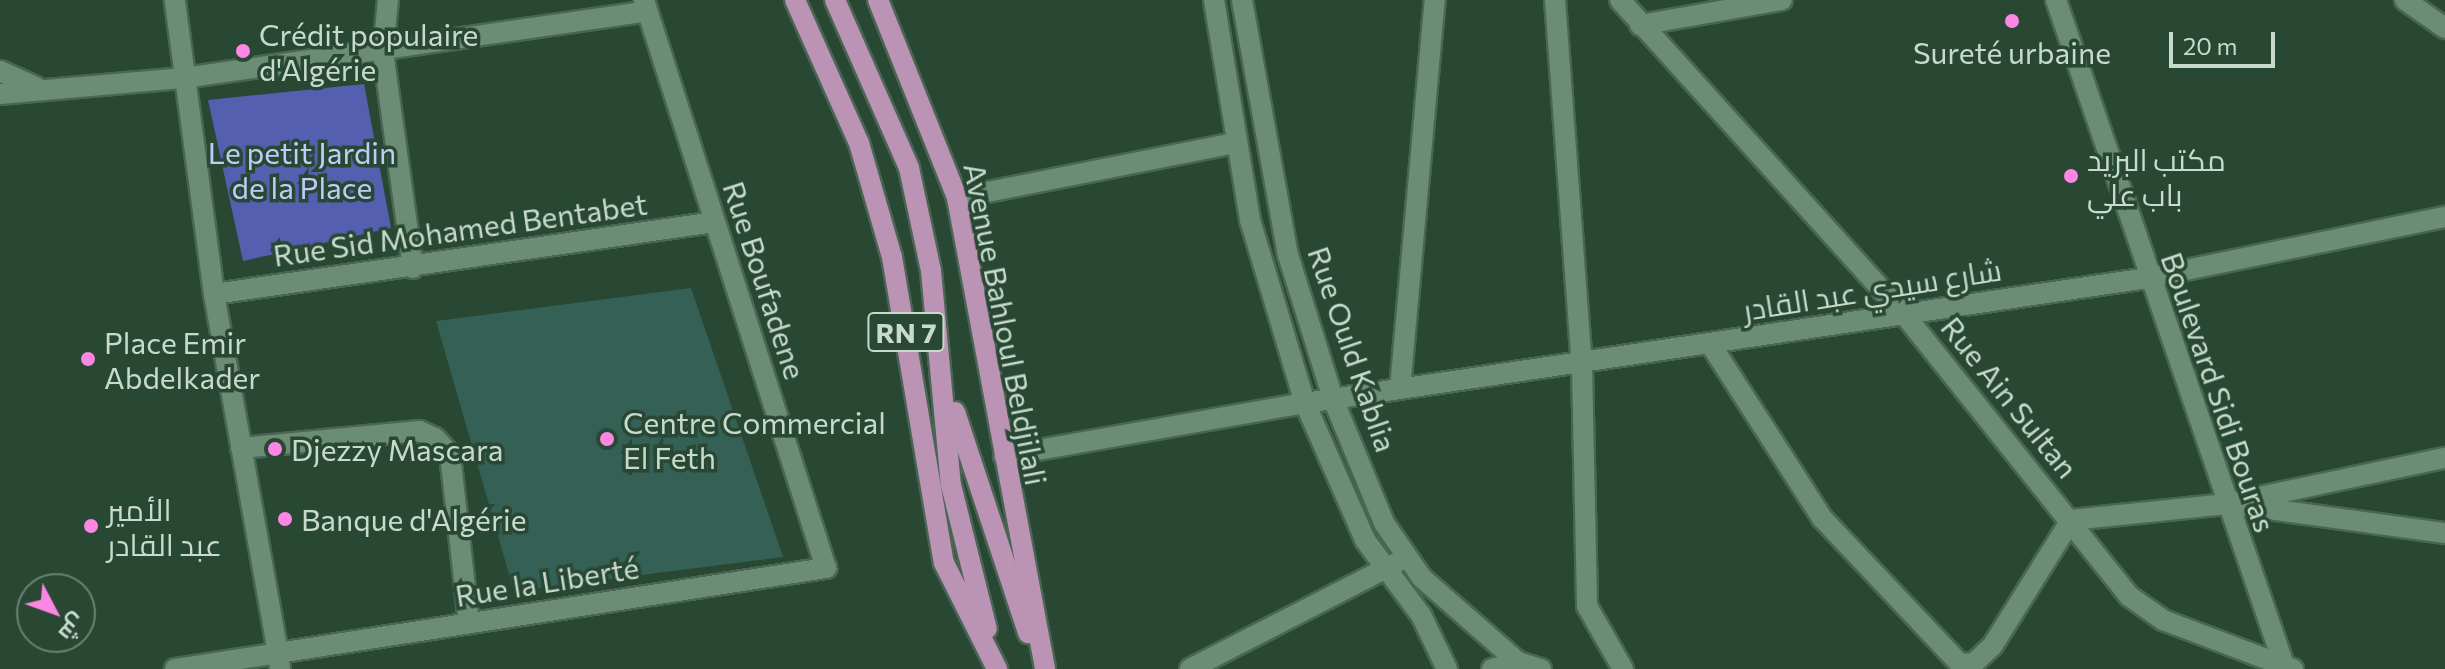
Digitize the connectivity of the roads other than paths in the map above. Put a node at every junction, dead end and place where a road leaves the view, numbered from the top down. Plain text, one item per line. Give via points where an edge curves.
1 (175, 0) edge
2 (388, 0) edge
3 (795, 0) edge
4 (835, 0) edge
5 (878, 0) edge
6 (1214, 0) edge
7 (1242, 0) edge
8 (1435, 0) edge
9 (1555, 0) edge
10 (1620, 0) edge
11 (1782, 0) edge
12 (2056, 0) edge
13 (2405, 0) edge
14 (646, 5) edge
15 (1640, 25) junction
16 (2445, 28) edge
17 (383, 52) junction
18 (0, 71) edge
19 (184, 78) junction
20 (36, 87) junction
21 (0, 94) edge
22 (1236, 143) junction
23 (957, 198) junction
24 (2445, 217) edge
25 (715, 222) junction
26 (413, 268) junction
27 (2147, 278) junction
28 (214, 294) junction
29 (1904, 314) junction
30 (1711, 345) junction
31 (1582, 365) junction
32 (945, 378) junction
33 (1400, 389) junction
34 (1333, 399) junction
35 (1305, 403) junction
36 (241, 448) junction
37 (1004, 456) junction
38 (2445, 458) edge
39 (2226, 504) junction
40 (2071, 520) junction
41 (2445, 533) edge
42 (1405, 558) junction
43 (826, 568) joint
44 (1384, 569) junction
45 (469, 623) junction
46 (279, 661) edge
47 (1518, 662) junction
48 (2289, 667) edge
49 (175, 669) edge
50 (998, 669) edge
51 (1043, 669) edge
52 (1190, 669) edge
53 (1447, 669) edge
54 (1492, 669) edge
55 (1541, 669) edge
56 (1623, 669) edge

1 - 19 street
2 - 17 street
3 - 50 main road, RN 7 via 859,143 892,257 944,563
4 - 32 main road, RN 7 via 909,168
5 - 23 main road, Avenue Bahloul Beldjilali / RN 7
6 - 22 street, Rue Ould Kablia
7 - 34 street, Rue Ould Kablia via 1279,217
8 - 33 street
9 - 31 street
10 - 15 street, Rue Ain Sultan
11 - 15 street
12 - 27 street, Boulevard Sidi Bouras
13 - 16 street
14 - 17 street
14 - 25 street, Rue Boufadene
15 - 29 street, Rue Ain Sultan
17 - 19 street
17 - 26 street
18 - 20 street
19 - 20 street
19 - 28 street
20 - 21 street
22 - 23 street
22 - 35 street, Rue Ould Kablia via 1250,220
23 - 37 main road, Avenue Bahloul Beldjilali / RN 7
24 - 27 street, شارع سيدي عبد القادر
25 - 26 street, Rue Sid Mohamed Bentabet
25 - 43 street, Rue Boufadene
26 - 28 street, Rue Sid Mohamed Bentabet
27 - 29 street, شارع سيدي عبد القادر
27 - 39 street, Boulevard Sidi Bouras
28 - 36 street
29 - 30 street, شارع سيدي عبد القادر
29 - 40 street, Rue Ain Sultan
30 - 31 street, شارع سيدي عبد القادر
30 - 40 street via 1822,518 1960,664 1974,663 1993,645
31 - 33 street, شارع سيدي عبد القادر
31 - 56 street via 1587,606
32 - 50 main road, RN 7 via 951,485
32 - 51 main road, Avenue Bahloul Beldjilali / RN 7
33 - 34 street, شارع سيدي عبد القادر
34 - 35 street, شارع سيدي عبد القادر
34 - 42 street, Rue Ould Kablia
35 - 37 street, شارع سيدي عبد القادر
35 - 44 street, Rue Ould Kablia via 1355,521
36 - 45 street via 419,431 435,438 450,454
36 - 46 street
37 - 51 main road, Avenue Bahloul Beldjilali / RN 7
38 - 39 street
39 - 40 street
39 - 41 street
39 - 48 street, Boulevard Sidi Bouras
40 - 48 street, Rue Ain Sultan via 2129,596 2163,620
42 - 44 street
42 - 47 street, Rue Ould Kablia
43 - 45 street, Rue la Liberté
44 - 52 street
44 - 53 street, Rue Ould Kablia via 1421,615
45 - 46 street, Rue la Liberté
46 - 49 street, Rue la Liberté
47 - 54 street
47 - 55 street

